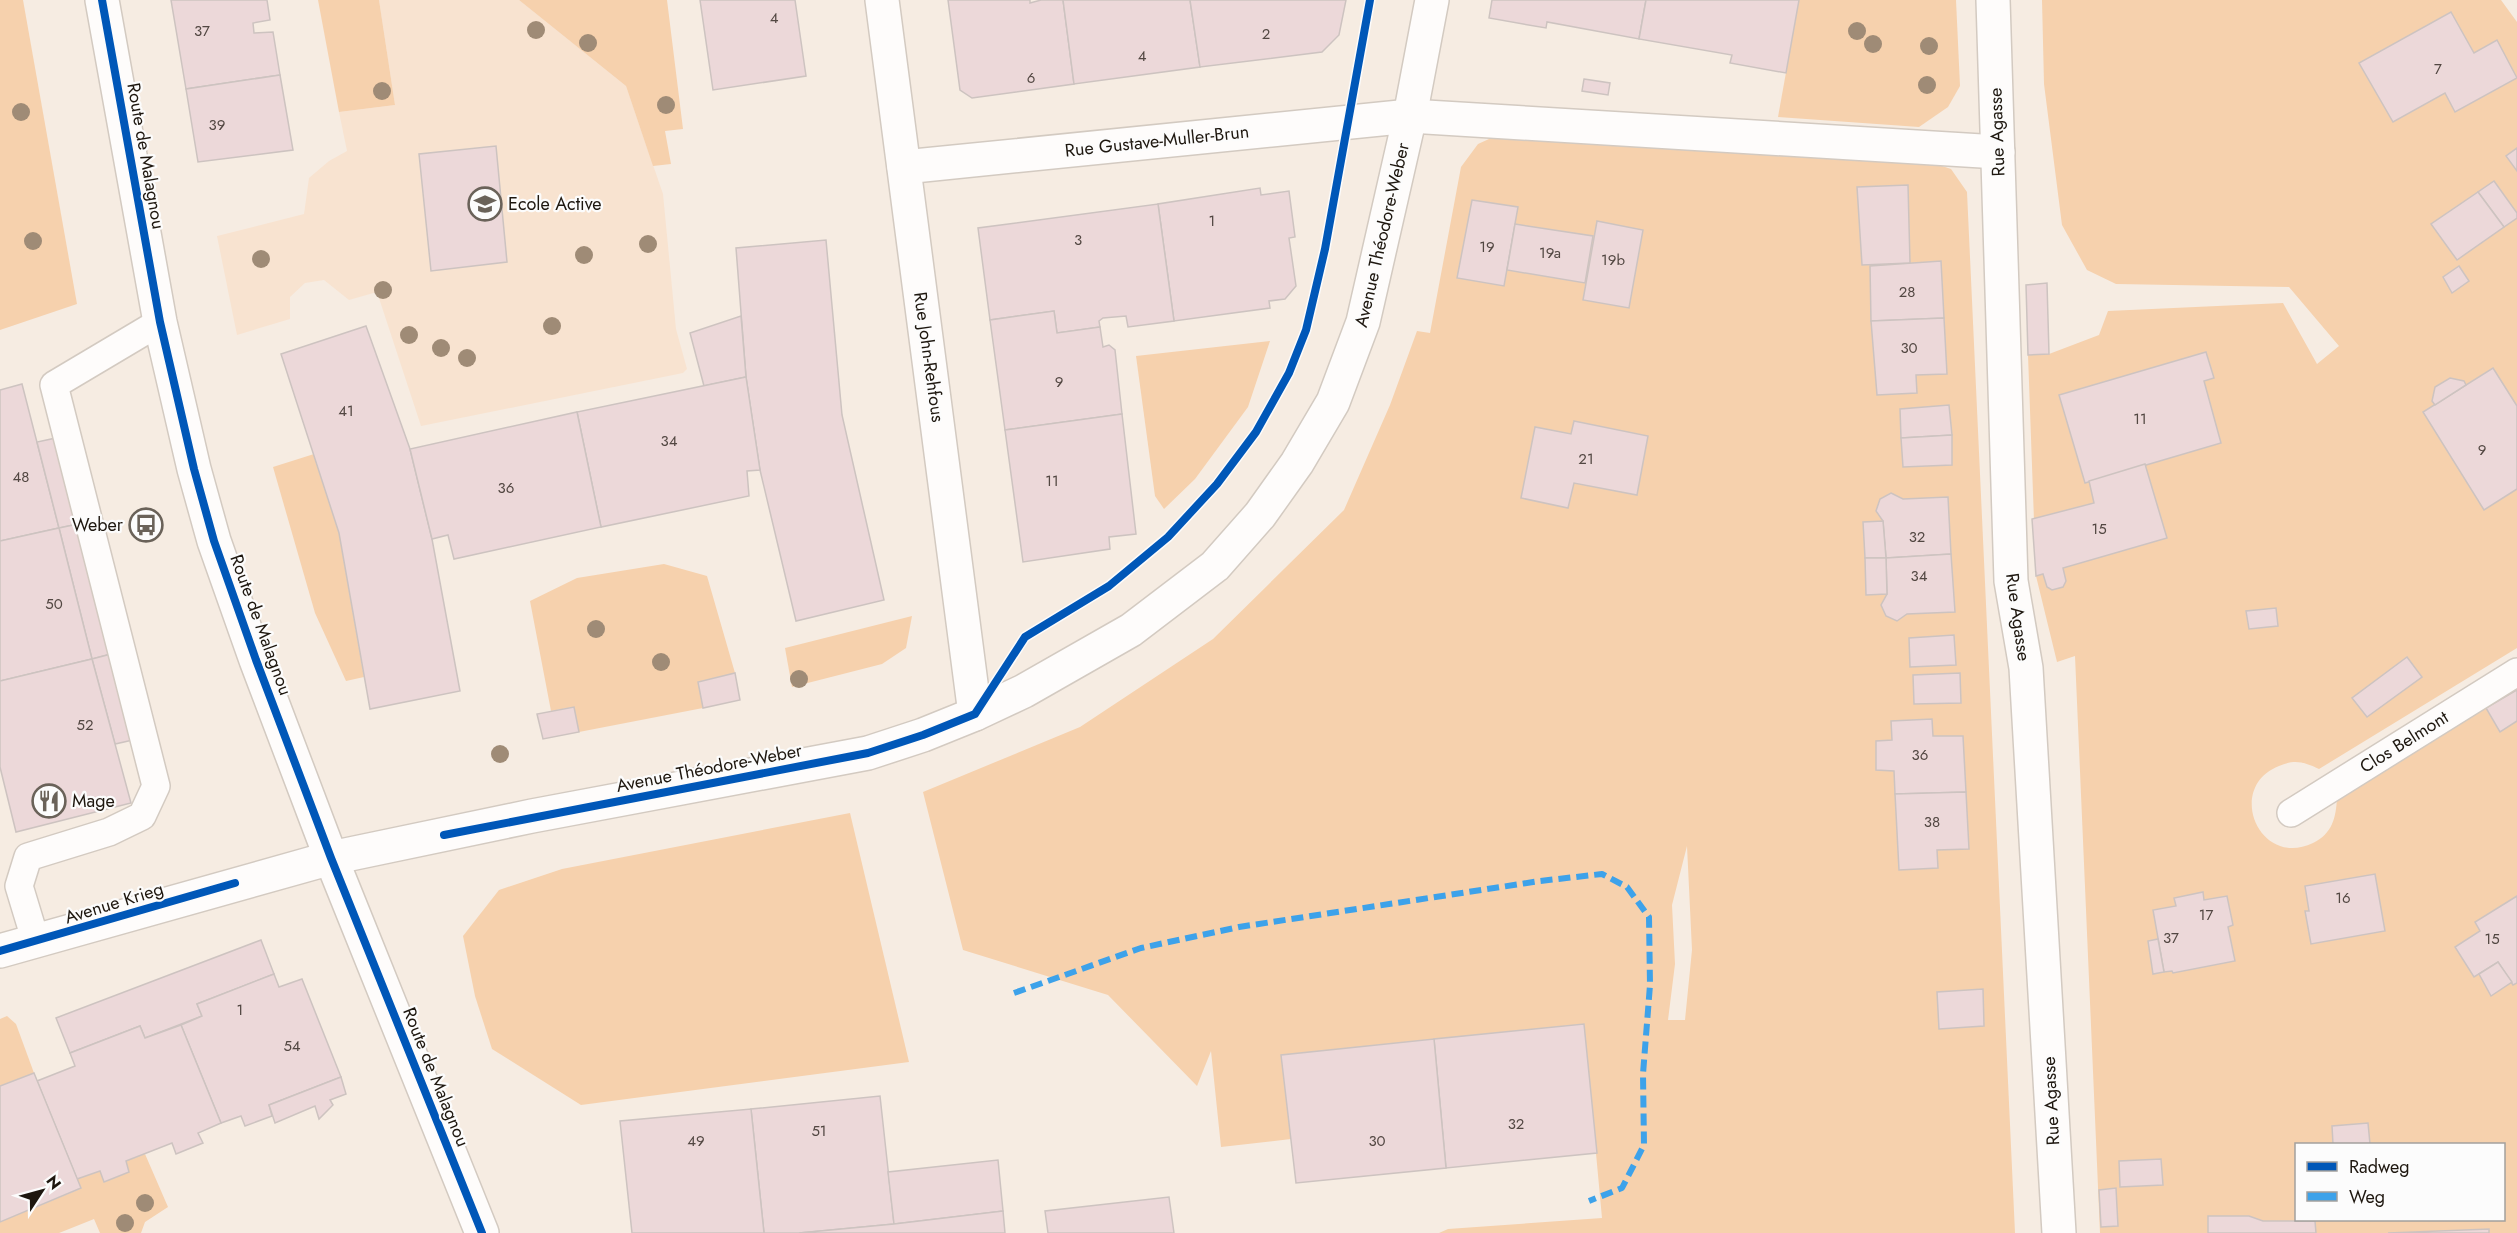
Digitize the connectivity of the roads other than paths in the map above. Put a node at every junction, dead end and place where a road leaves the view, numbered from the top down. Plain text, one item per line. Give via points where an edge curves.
1 (102, 0) edge
2 (882, 0) edge
3 (1432, 0) edge
4 (1993, 0) edge
5 (1410, 117) junction
6 (1998, 152) junction
7 (904, 166) junction
8 (160, 322) junction
9 (2517, 672) edge
10 (975, 714) junction
11 (2291, 813) dead end
12 (331, 858) junction
13 (36, 942) junction
14 (0, 951) edge
15 (482, 1233) edge
16 (2058, 1233) edge

1 - 8 street, Route de Malagnou
2 - 7 street, Rue John-Rehfous
3 - 5 street, Avenue Théodore-Weber
4 - 6 street, Rue Agasse
5 - 6 street, Rue Gustave-Muller-Brun
5 - 7 street, Rue Gustave-Muller-Brun
5 - 10 street, Avenue Théodore-Weber via 1364,321 1333,402 1266,506 1215,566 1131,630
6 - 16 street, Rue Agasse via 2011,581 2026,668
7 - 10 street, Rue John-Rehfous
8 - 12 street, Route de Malagnou via 214,541
8 - 13 lane via 54,385 156,786 142,816 109,832 28,857 19,886
9 - 11 lane, Clos Belmont
10 - 12 street, Avenue Théodore-Weber via 868,753
12 - 13 street, Avenue Krieg
12 - 15 street, Route de Malagnou
13 - 14 street, Avenue Krieg

